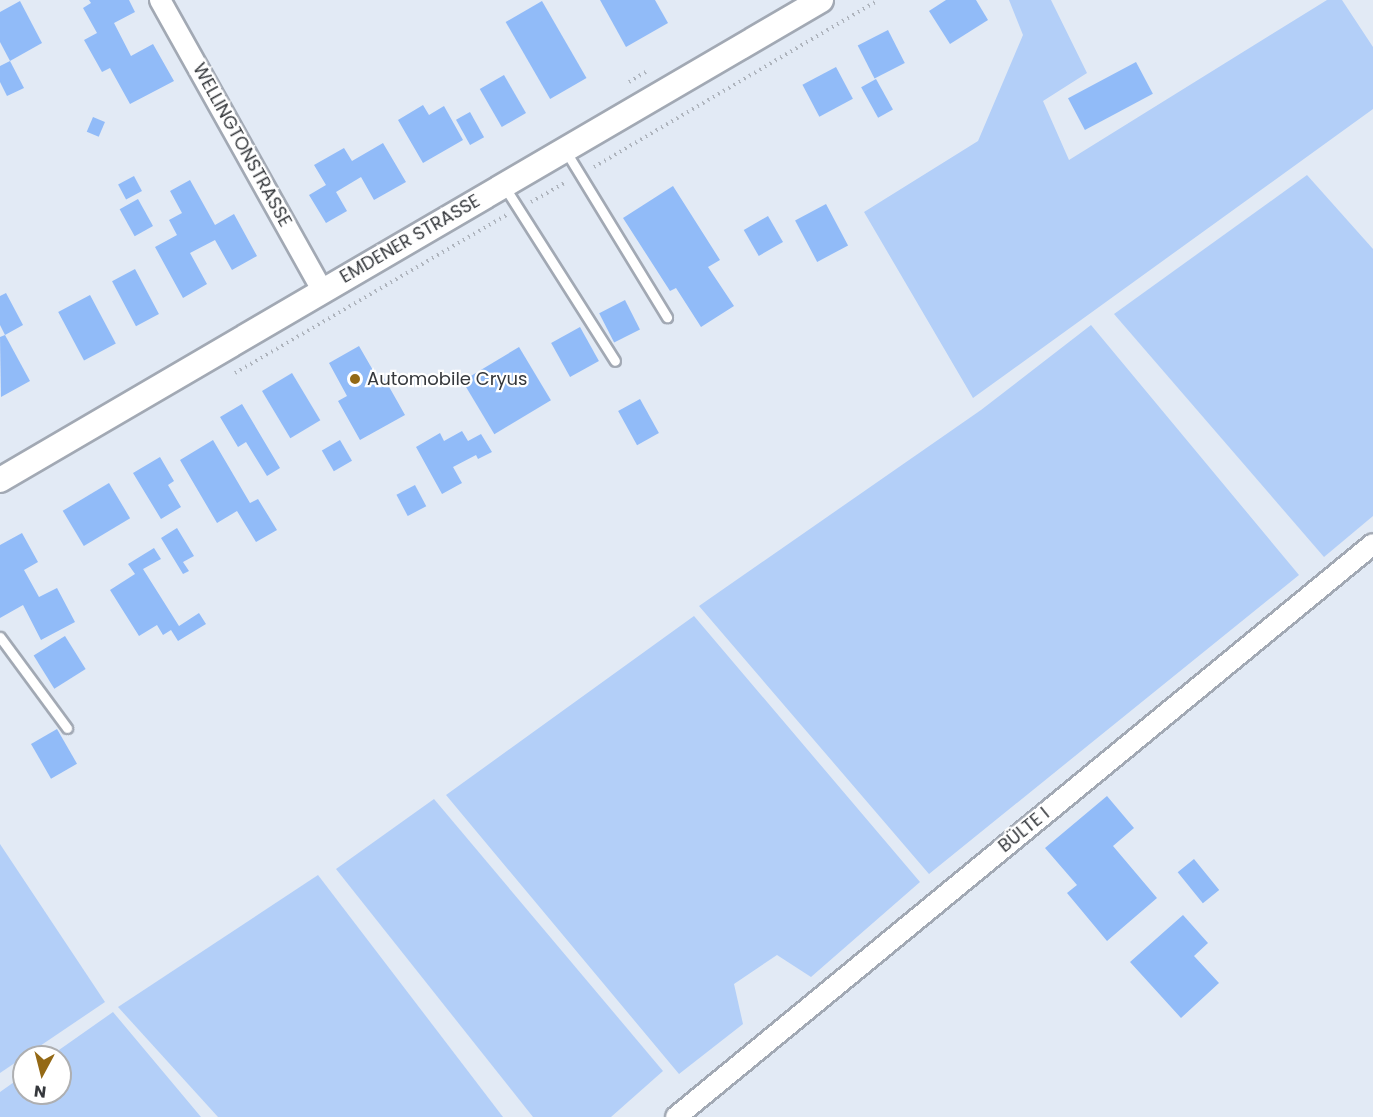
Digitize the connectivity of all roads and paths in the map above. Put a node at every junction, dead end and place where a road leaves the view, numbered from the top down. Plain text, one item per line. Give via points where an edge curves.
1 (160, 0) edge
2 (821, 0) edge
3 (879, 0) edge
4 (564, 149) junction
5 (580, 175) junction
6 (503, 185) junction
7 (518, 208) junction
8 (322, 290) junction
9 (667, 317) dead end
10 (615, 361) dead end
11 (230, 376) dead end
12 (0, 480) edge
13 (1373, 544) edge
14 (0, 637) edge
15 (67, 728) dead end
16 (675, 1117) edge

1 - 8 street, WELLINGTONSTRASSE
2 - 4 street, EMDENER STRASSE
3 - 5 path
4 - 5 lane
4 - 6 street, EMDENER STRASSE
5 - 7 path
5 - 9 lane
6 - 7 lane
6 - 8 street, EMDENER STRASSE
7 - 10 lane
7 - 11 path
8 - 12 street, EMDENER STRASSE
13 - 16 street, BÜLTE I
14 - 15 lane

